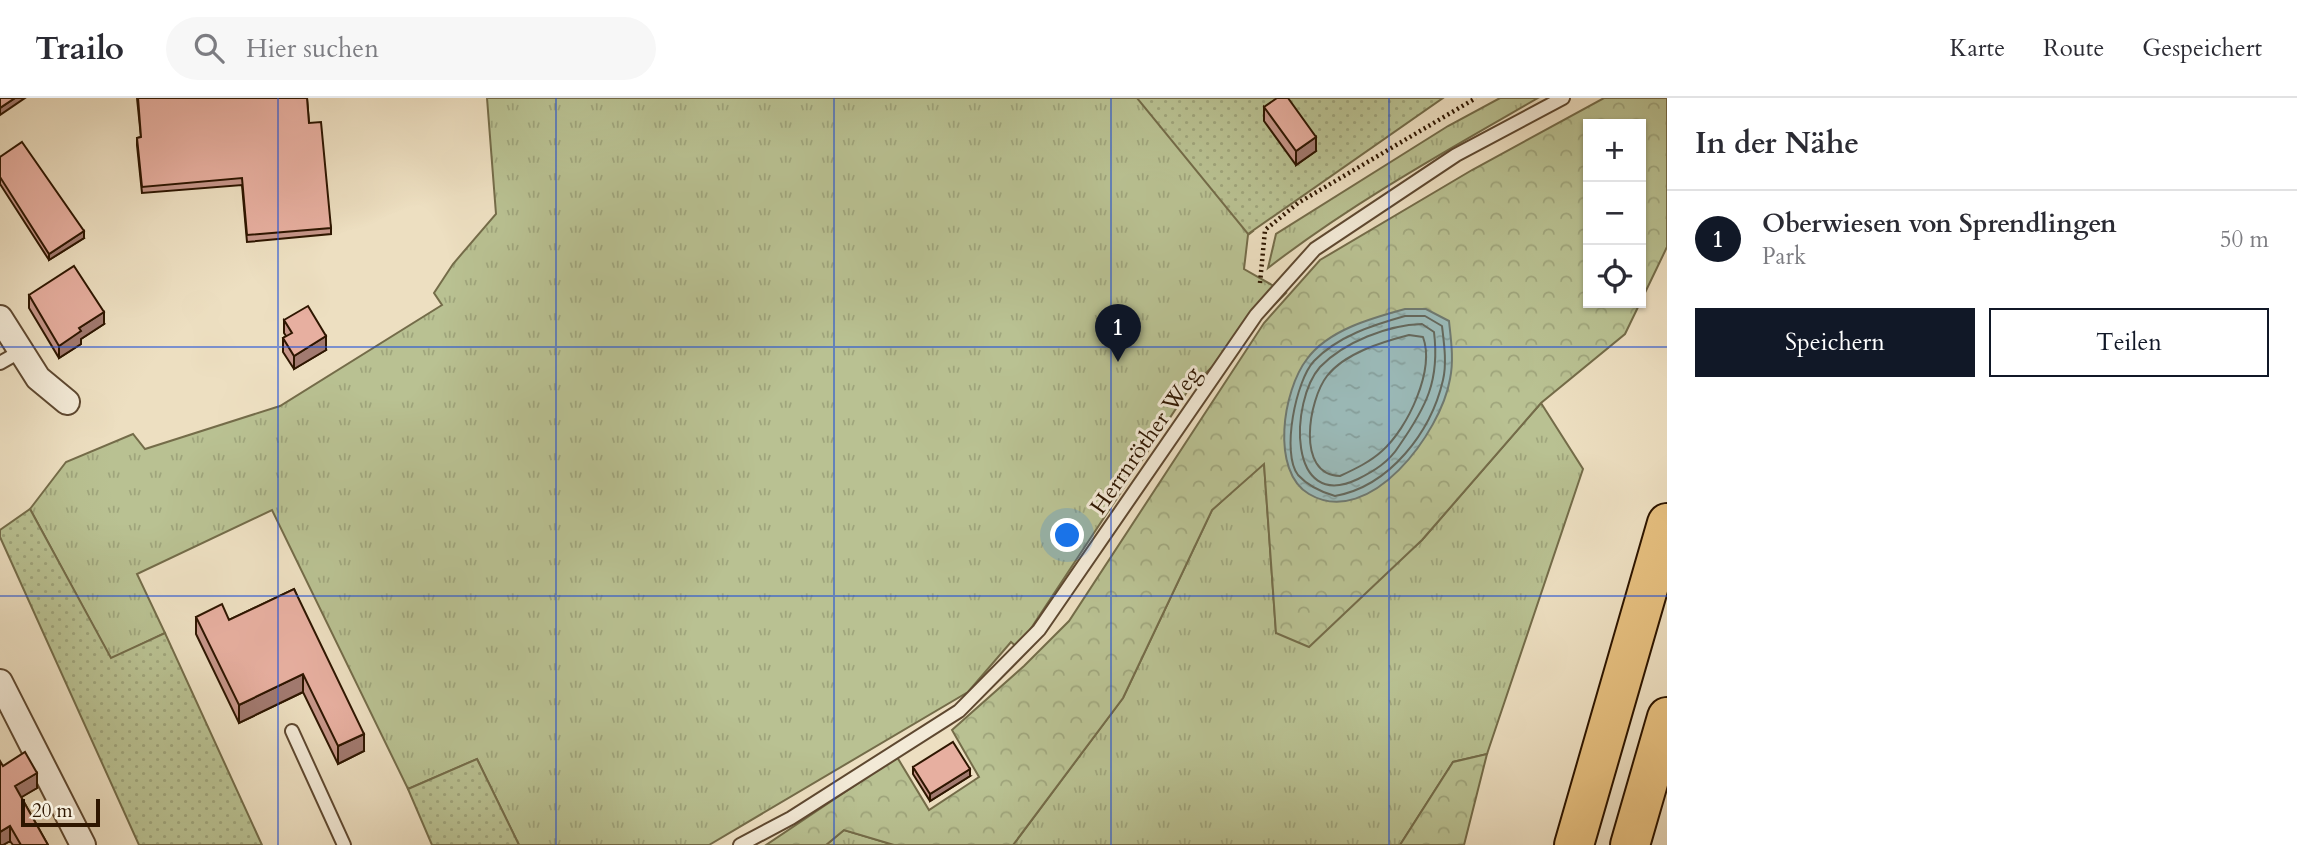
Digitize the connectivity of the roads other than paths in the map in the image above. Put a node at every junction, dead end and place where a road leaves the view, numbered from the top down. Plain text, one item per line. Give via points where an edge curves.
1 (1563, 98) edge
2 (0, 318) edge
3 (10, 357) edge
4 (67, 402) dead end
5 (1667, 523) edge
6 (0, 682) edge
7 (1667, 717) edge
8 (292, 731) dead end
9 (83, 845) edge
10 (344, 845) edge
11 (740, 845) edge
12 (1574, 845) edge
13 (1630, 845) edge

1 - 11 lane, Herrnröther Weg via 1456,155 1315,249 1256,315 1039,630 959,710 791,818
2 - 3 street
3 - 4 street
5 - 12 highway
6 - 9 street
7 - 13 highway
8 - 10 lane

